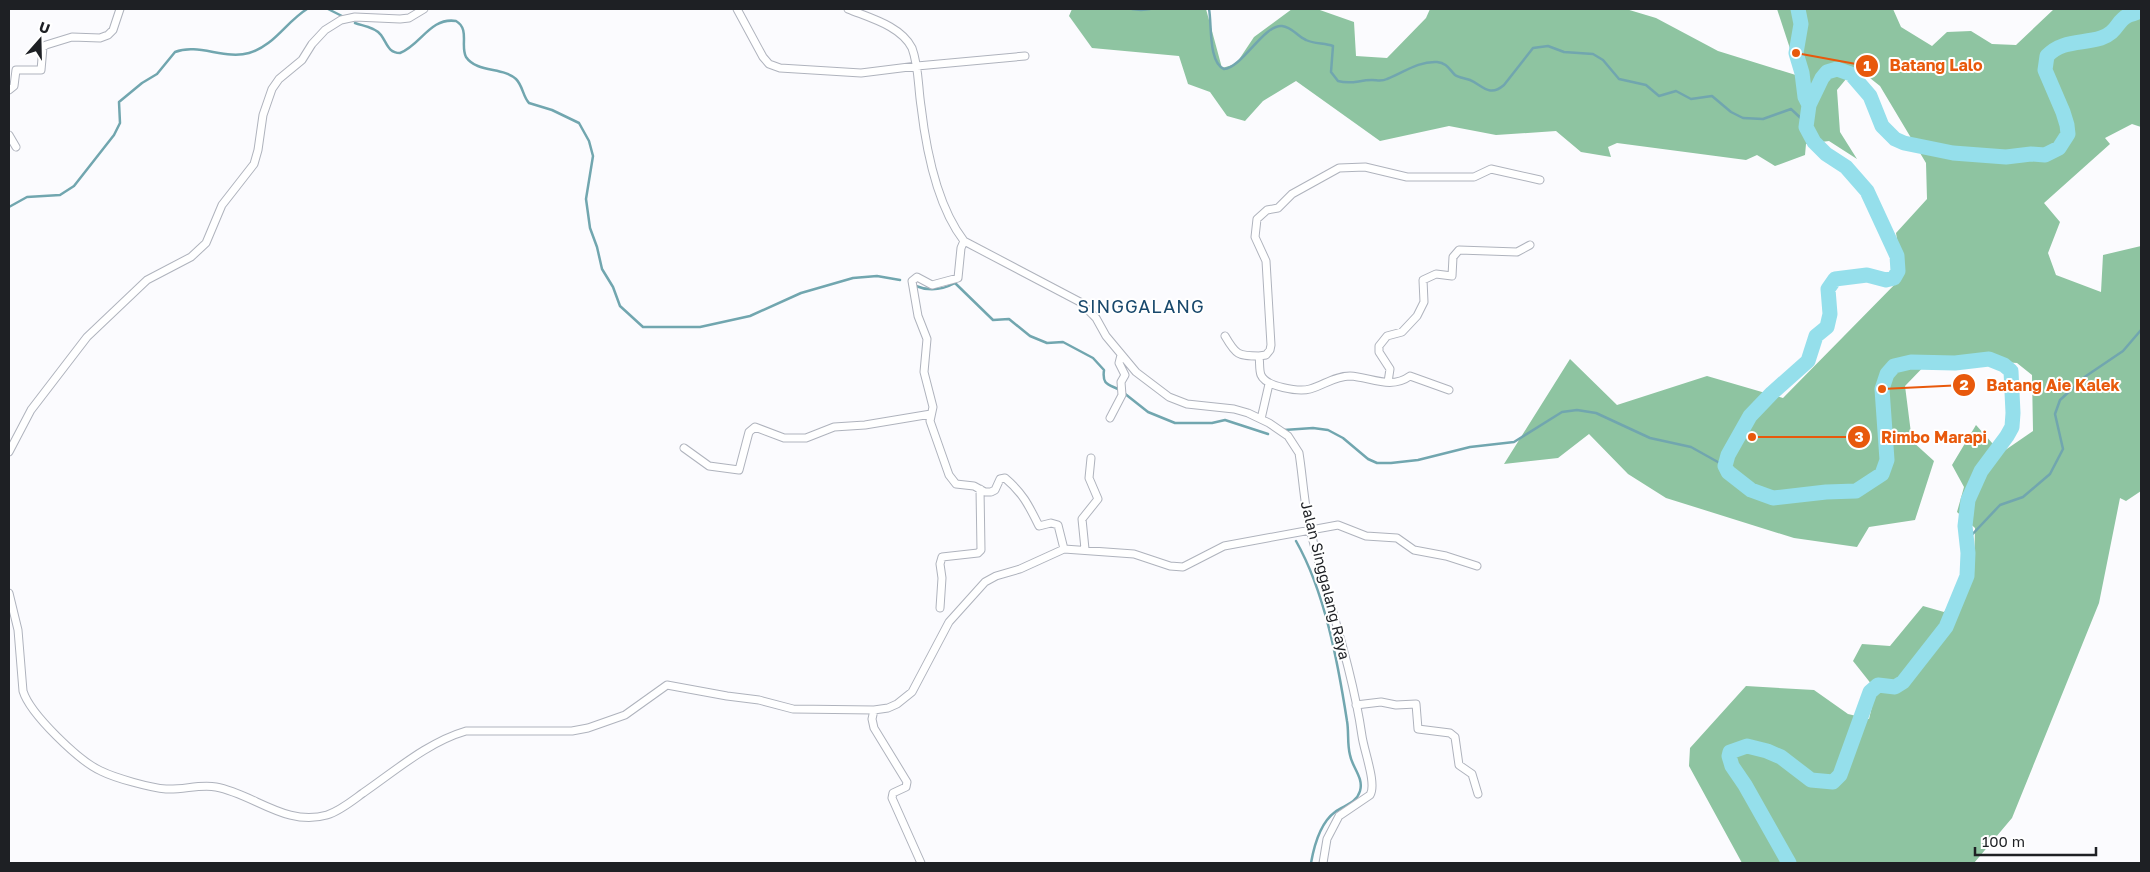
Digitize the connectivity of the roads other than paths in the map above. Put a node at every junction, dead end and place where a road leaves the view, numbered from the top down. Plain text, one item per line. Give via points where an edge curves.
1 (120, 9) edge
2 (424, 9) edge
3 (737, 9) edge
4 (848, 9) edge
5 (1025, 56) dead end
6 (917, 66) junction
7 (9, 90) edge
8 (9, 135) edge
9 (16, 147) dead end
10 (1540, 180) dead end
11 (964, 241) junction
12 (1530, 245) dead end
13 (1225, 336) dead end
14 (1121, 355) junction
15 (1259, 356) junction
16 (1388, 382) junction
17 (1269, 384) junction
18 (1449, 390) dead end
19 (931, 414) junction
20 (1110, 418) dead end
21 (1262, 419) junction
22 (684, 448) dead end
23 (9, 452) edge
24 (1091, 458) dead end
25 (980, 489) junction
26 (1310, 530) junction
27 (1064, 548) junction
28 (1085, 549) junction
29 (1477, 566) dead end
30 (9, 593) edge
31 (940, 608) dead end
32 (1356, 705) junction
33 (874, 710) junction
34 (1478, 794) dead end
35 (921, 863) edge
36 (1323, 863) edge

1 - 7 street via 108,36 72,37 46,44 41,70 18,68 14,86
2 - 23 street via 409,18 355,17 342,20 325,30 302,60 279,79 263,114 254,164 222,206 206,243 191,257 147,280 86,337 31,410
3 - 6 street via 763,57 769,64 780,68 862,73
4 - 6 street, Jalan Singgalang Raya via 900,33 912,48
5 - 6 street
6 - 11 street, Jalan Singgalang Raya via 921,108 933,167 945,210
8 - 9 street
10 - 15 street via 1491,169 1474,177 1407,177 1346,166 1292,194 1278,208 1267,210 1257,219 1255,228 1258,246 1266,261 1271,345 1266,355
11 - 14 street, Jalan Singgalang Raya via 1080,302 1096,318
11 - 19 street via 958,278 932,285 917,277 912,281 918,316 927,339 924,372 934,407
12 - 16 street via 1517,252 1458,250 1453,257 1452,276 1436,274 1423,280 1424,302 1417,316 1402,332 1387,336 1379,346 1379,352 1390,369
13 - 15 street via 1240,356
14 - 20 street via 1119,363 1125,375 1121,384 1122,394
14 - 21 street, Jalan Singgalang Raya via 1149,384 1169,396 1187,404 1234,409
15 - 17 street via 1260,373
16 - 17 street via 1348,376 1328,380 1309,390
16 - 18 street via 1410,376
17 - 21 street
19 - 22 street via 834,427 806,438 784,438 755,427 749,432 739,470 710,466
19 - 25 street via 930,421 951,478 958,485
21 - 26 street, Jalan Singgalang Raya via 1288,436 1296,446
24 - 28 street via 1088,478 1098,499 1082,519
25 - 27 street via 991,492 1000,479 1005,478 1020,491 1038,525 1058,525
25 - 31 street via 981,550 978,553 942,556
26 - 28 street via 1224,546 1183,567 1134,554
26 - 29 street via 1341,525 1366,536 1397,538 1414,550
26 - 32 street, Jalan Singgalang Raya
27 - 28 street
27 - 33 street via 985,582 950,622 912,692 897,704
30 - 33 street via 18,630 25,699 88,764 114,777 165,789 215,787 298,817 335,812 422,752 455,734 466,731 572,731 588,728 625,715 667,685 793,709
32 - 34 street via 1381,702 1416,704 1418,729 1450,733 1455,737 1460,765 1472,774
32 - 36 street, Jalan Singgalang Raya via 1373,790 1339,816 1327,839
33 - 35 street via 874,728 907,782 906,787 893,793 892,798

